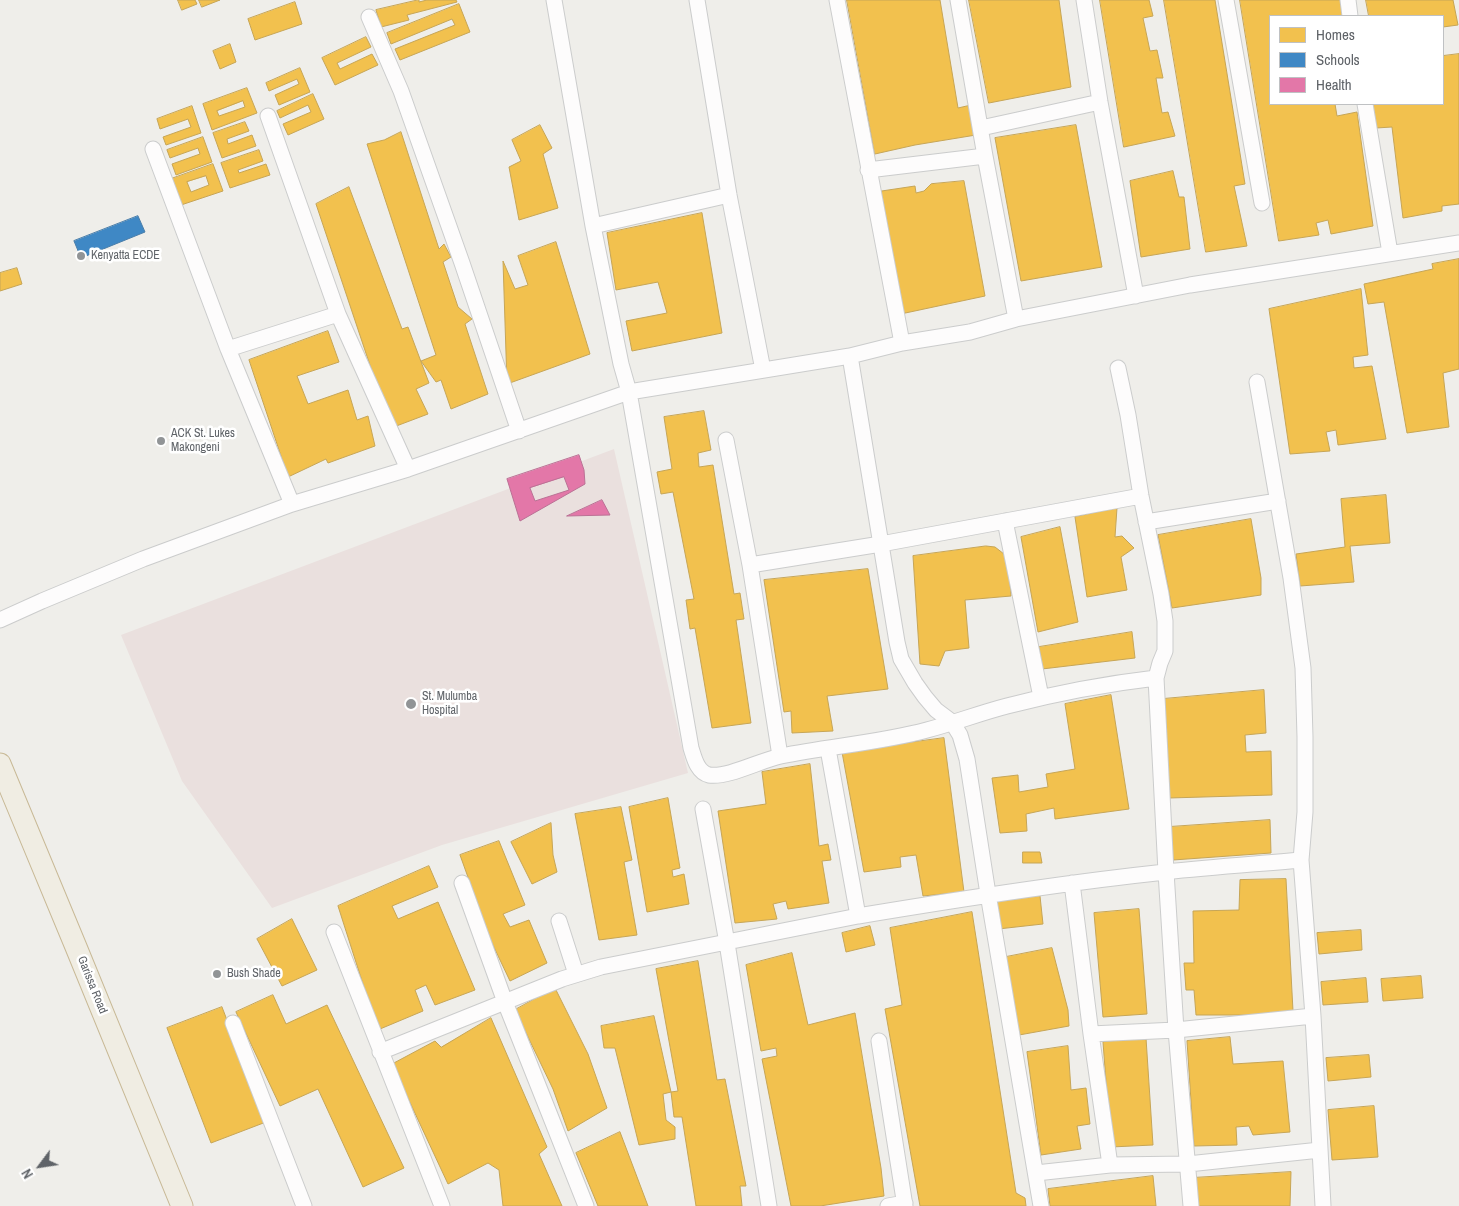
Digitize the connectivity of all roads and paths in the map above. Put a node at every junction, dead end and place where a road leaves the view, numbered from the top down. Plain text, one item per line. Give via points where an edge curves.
1 (554, 0) edge
2 (697, 0) edge
3 (837, 0) edge
4 (958, 0) edge
5 (1084, 0) edge
6 (1226, 0) edge
7 (1348, 0) edge
8 (1350, 15) edge
9 (369, 17) dead end
10 (1100, 102) junction
11 (1365, 105) edge
12 (268, 116) dead end
13 (981, 128) junction
14 (153, 149) dead end
15 (985, 156) junction
16 (868, 170) junction
17 (729, 195) junction
18 (1262, 203) dead end
19 (593, 226) junction
20 (1459, 243) edge
21 (1390, 252) junction
22 (1136, 296) junction
23 (338, 314) junction
24 (1016, 319) junction
25 (902, 343) junction
26 (228, 348) junction
27 (850, 356) junction
28 (1118, 368) dead end
29 (763, 370) junction
30 (1257, 382) dead end
31 (629, 392) junction
32 (519, 431) junction
33 (726, 440) dead end
34 (408, 469) junction
35 (1141, 496) junction
36 (1278, 501) junction
37 (292, 504) junction
38 (1006, 521) junction
39 (1146, 522) junction
40 (881, 544) junction
41 (750, 565) junction
42 (0, 620) edge
43 (1156, 678) junction
44 (1041, 697) junction
45 (952, 722) junction
46 (828, 749) junction
47 (780, 756) junction
48 (0, 764) edge
49 (703, 809) dead end
50 (1301, 860) junction
51 (1166, 872) junction
52 (462, 883) dead end
53 (1072, 883) junction
54 (988, 894) junction
55 (858, 916) junction
56 (559, 921) dead end
57 (334, 932) dead end
58 (727, 943) junction
59 (576, 974) junction
60 (505, 1002) junction
61 (1313, 1016) junction
62 (233, 1023) dead end
63 (1176, 1030) junction
64 (1091, 1034) junction
65 (879, 1040) dead end
66 (380, 1052) junction
67 (1320, 1150) junction
68 (1188, 1164) junction
69 (1110, 1165) junction
70 (1036, 1173) junction
71 (905, 1204) edge
72 (182, 1206) edge
73 (304, 1206) edge
74 (442, 1206) edge
75 (586, 1206) edge
76 (769, 1206) edge
77 (888, 1206) edge
78 (1042, 1206) edge
79 (1191, 1206) edge
80 (1323, 1206) edge

1 - 19 street
2 - 17 street
3 - 16 street
4 - 13 street
5 - 10 street
6 - 18 street
7 - 8 street
9 - 32 street via 401,91
10 - 13 street
10 - 22 street
11 - 21 street
12 - 23 street
13 - 15 street
14 - 26 street
15 - 16 street
15 - 24 street
16 - 25 street
17 - 19 street
17 - 29 street
19 - 31 street
20 - 21 street
21 - 22 street
22 - 24 street
23 - 26 street
23 - 34 street
24 - 25 street via 970,332
25 - 27 street
26 - 37 street
27 - 29 street
27 - 40 street
28 - 35 street
29 - 31 street
30 - 36 street
31 - 32 street
31 - 47 street via 696,764 708,775 723,774
32 - 34 street
33 - 41 street
34 - 37 street
35 - 38 street
35 - 39 street
36 - 39 street
36 - 50 street via 1303,668 1305,812
37 - 42 street via 144,559
38 - 40 street
38 - 44 street
39 - 43 street via 1165,629 1165,651
40 - 41 street
40 - 45 street via 901,660 925,697
41 - 47 street
43 - 44 street
43 - 51 street
44 - 45 street
45 - 46 street via 928,730
45 - 54 street via 960,735 967,759
46 - 47 street
46 - 55 street
48 - 72 highway, Garissa Road
49 - 58 street
50 - 51 street
50 - 61 street
51 - 53 street
51 - 63 street
52 - 60 street
53 - 54 street
53 - 64 street
54 - 55 street
54 - 70 street
55 - 58 street
56 - 59 street
57 - 66 street
58 - 59 street
58 - 76 street
59 - 60 street
60 - 66 street
60 - 75 street
61 - 63 street
61 - 67 street
62 - 73 street
63 - 64 street
63 - 68 street
64 - 69 street
65 - 71 street
66 - 74 street
67 - 68 street
67 - 80 street
68 - 69 street
68 - 79 street
69 - 70 street
70 - 78 street
71 - 77 street

